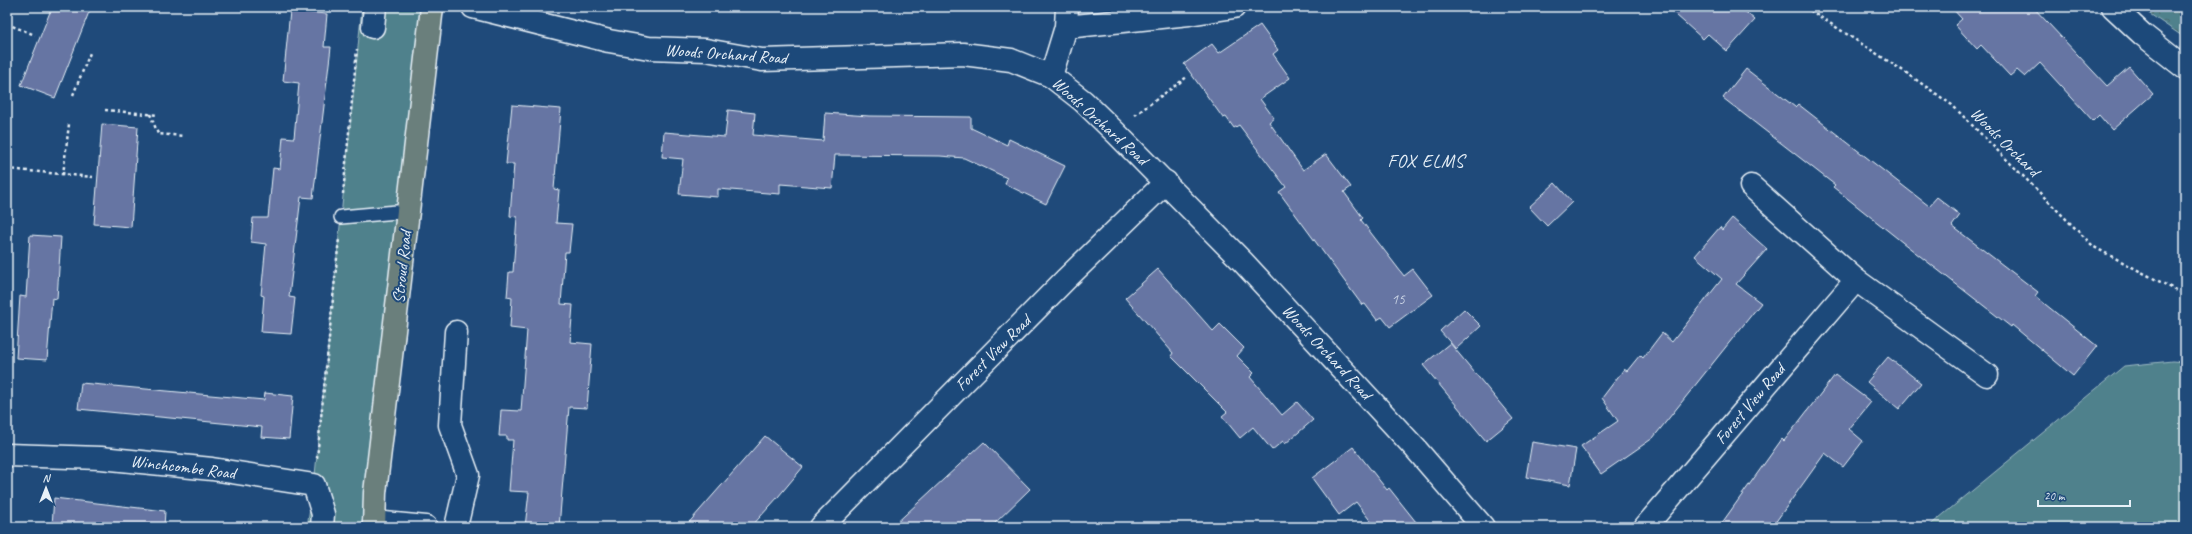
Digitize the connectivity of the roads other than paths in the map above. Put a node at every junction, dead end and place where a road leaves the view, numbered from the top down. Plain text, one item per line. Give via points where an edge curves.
1 (432, 7) edge
2 (473, 7) edge
3 (1234, 7) edge
4 (2113, 7) edge
5 (1066, 17) edge
6 (2185, 68) edge
7 (1052, 76) junction
8 (1166, 182) junction
9 (1751, 186) dead end
10 (408, 211) junction
11 (341, 217) road end
12 (1856, 280) junction
13 (456, 332) dead end
14 (1987, 375) dead end
15 (7, 455) edge
16 (374, 524) edge
17 (322, 527) edge
18 (426, 527) edge
19 (456, 527) edge
20 (821, 527) edge
21 (1483, 527) edge
22 (1645, 527) edge

1 - 10 main road, Stroud Road
2 - 7 street, Woods Orchard Road via 609,41 649,48 706,50 762,60 963,54 1011,60
3 - 5 street via 1189,14
4 - 6 street
5 - 7 street
7 - 8 street, Woods Orchard Road via 1083,100
8 - 20 street, Forest View Road via 1066,279
8 - 21 street, Woods Orchard Road via 1370,398
9 - 12 street
10 - 11 lane
10 - 16 main road, Stroud Road via 375,493
12 - 14 street
12 - 22 street, Forest View Road
13 - 19 street via 450,425 468,475
15 - 17 street, Winchcombe Road via 102,458 212,469 314,485 323,514
16 - 18 street

